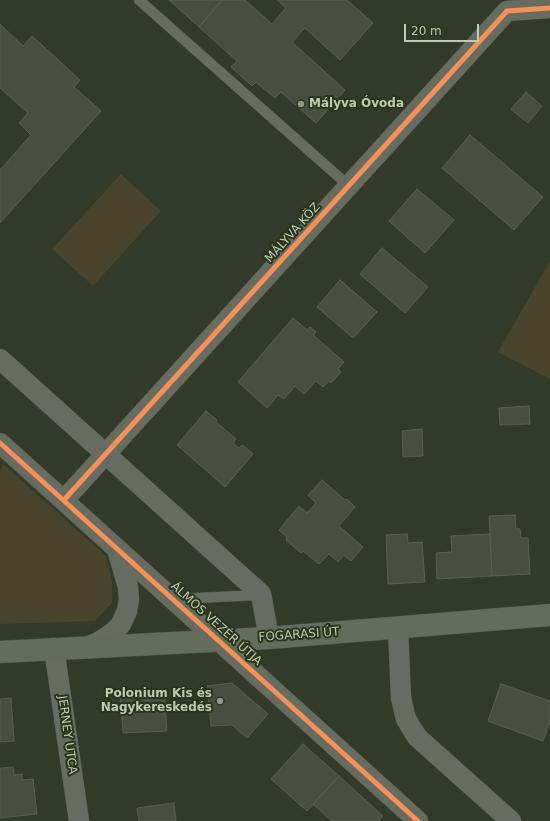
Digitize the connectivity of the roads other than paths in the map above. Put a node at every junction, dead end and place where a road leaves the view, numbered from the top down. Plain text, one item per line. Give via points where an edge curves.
1 (139, 0) edge
2 (501, 5) edge
3 (550, 8) edge
4 (349, 186) junction
5 (0, 359) edge
6 (0, 443) edge
7 (105, 453) junction
8 (64, 500) junction
9 (118, 549) junction
10 (261, 594) junction
11 (174, 599) junction
12 (550, 615) edge
13 (398, 627) junction
14 (269, 638) junction
15 (218, 640) junction
16 (86, 647) junction
17 (54, 648) junction
18 (0, 652) edge
19 (79, 821) edge
20 (418, 821) edge
21 (512, 821) edge

1 - 4 lane
2 - 3 street, MÁLYVA KÖZ
2 - 4 street, MÁLYVA KÖZ
4 - 7 street, MÁLYVA KÖZ
5 - 7 street
6 - 8 street, ÁLMOS VEZÉR ÚTJA
7 - 8 street, MÁLYVA KÖZ
7 - 10 street
8 - 9 street, ÁLMOS VEZÉR ÚTJA
9 - 11 street, ÁLMOS VEZÉR ÚTJA
9 - 16 street via 128,587 127,611 114,632
10 - 11 lane
10 - 14 street
11 - 15 street, ÁLMOS VEZÉR ÚTJA
12 - 13 main road, FOGARASI ÚT
13 - 14 main road, FOGARASI ÚT
13 - 21 street via 402,698 406,719 418,737
14 - 15 main road, FOGARASI ÚT
15 - 16 main road, FOGARASI ÚT
15 - 20 street, ÁLMOS VEZÉR ÚTJA
16 - 17 main road, FOGARASI ÚT
17 - 18 main road, FOGARASI ÚT
17 - 19 street, JERNEY UTCA

